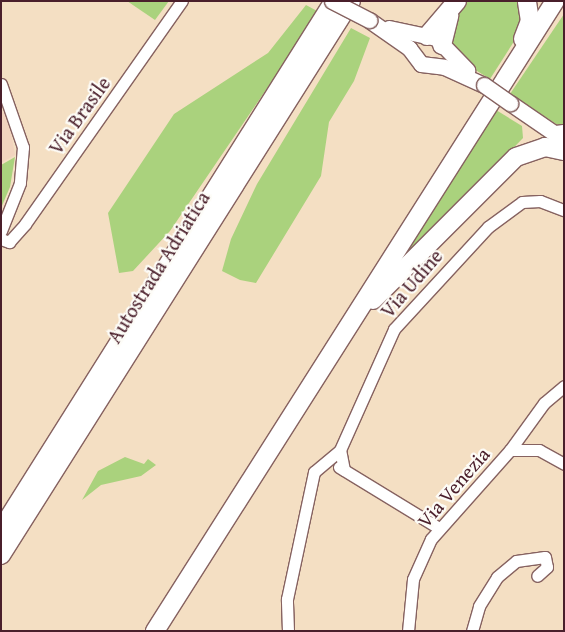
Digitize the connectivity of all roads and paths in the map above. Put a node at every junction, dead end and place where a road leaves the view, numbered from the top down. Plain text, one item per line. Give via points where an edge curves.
1 (182, 1) edge
2 (333, 1) edge
3 (351, 1) edge
4 (527, 1) edge
5 (555, 1) edge
6 (562, 1) edge
7 (454, 6) edge
8 (370, 20) junction
9 (531, 39) junction
10 (434, 42) junction
11 (415, 57) junction
12 (435, 64) junction
13 (512, 69) junction
14 (1, 84) edge
15 (484, 85) junction
16 (562, 140) edge
17 (564, 210) edge
18 (1, 231) edge
19 (1, 239) edge
20 (348, 325) junction
21 (564, 386) edge
22 (340, 450) junction
23 (510, 450) junction
24 (324, 461) junction
25 (564, 464) edge
26 (344, 470) junction
27 (439, 528) junction
28 (1, 530) edge
29 (1, 555) edge
30 (537, 576) dead end
31 (155, 631) edge
32 (288, 631) edge
33 (408, 631) edge
34 (472, 631) edge

1 - 19 street, Via Brasile via 19,231 8,242
2 - 8 main road, bridge
2 - 28 highway, Autostrada Adriatica
3 - 29 highway, Autostrada Adriatica
4 - 13 highway via 530,21 512,56
5 - 9 highway
6 - 9 highway
7 - 10 highway
8 - 10 main road
8 - 11 main road
9 - 13 highway
10 - 11 main road via 414,47
10 - 12 main road
10 - 15 main road
11 - 12 main road via 425,65
12 - 15 main road
13 - 20 highway
14 - 18 street via 23,147 20,183
15 - 16 main road, bridge
16 - 20 highway via 516,157
17 - 22 street, Via Udine via 540,201 522,202 488,227 438,279 394,328
20 - 31 highway
21 - 23 street, Via Venezia via 527,424
22 - 24 street
22 - 26 street
23 - 25 street via 539,450
23 - 27 street, Via Venezia
24 - 26 street
24 - 32 street via 314,472 287,599
26 - 27 street
27 - 33 street, Via Venezia via 415,572
30 - 34 street via 547,567 545,557 516,561 497,577 480,606

